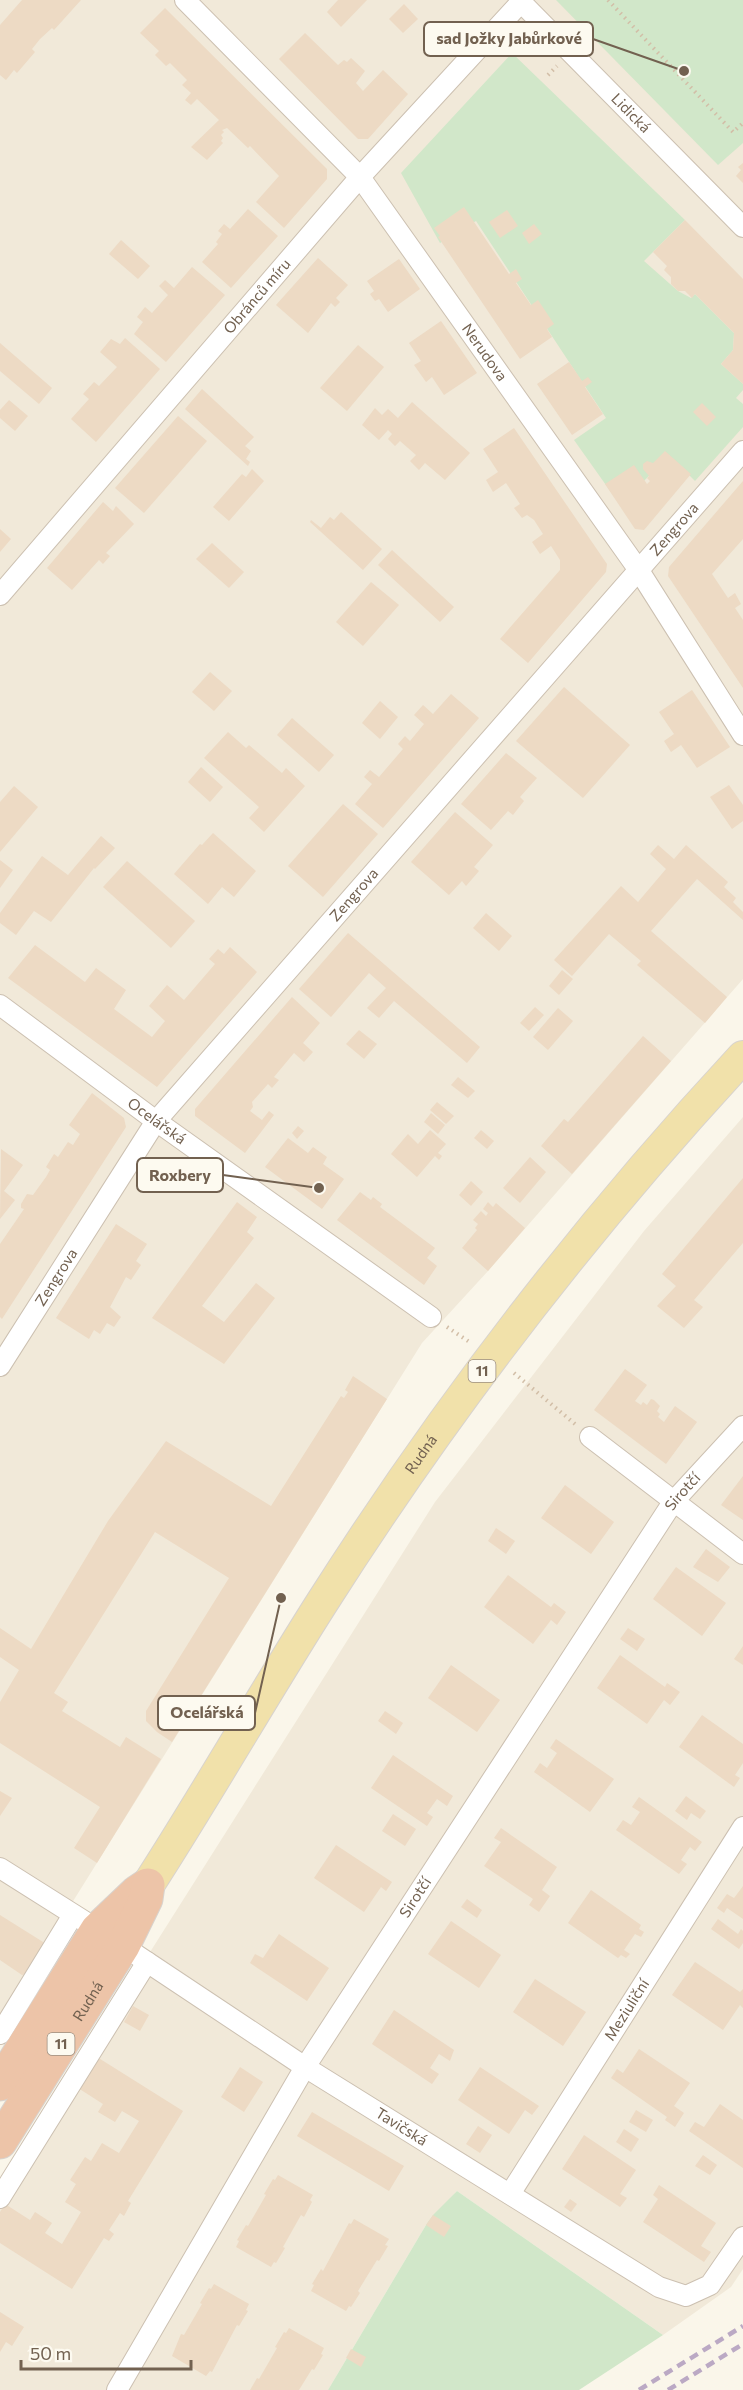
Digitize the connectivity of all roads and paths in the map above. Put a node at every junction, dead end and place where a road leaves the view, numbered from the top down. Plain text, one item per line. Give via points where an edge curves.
1 (185, 0) edge
2 (608, 0) edge
3 (520, 1) edge
4 (743, 123) edge
5 (360, 177) junction
6 (743, 227) edge
7 (743, 451) edge
8 (638, 569) junction
9 (0, 595) edge
10 (743, 735) edge
11 (0, 1005) edge
12 (743, 1057) edge
13 (156, 1121) junction
14 (431, 1317) dead end
15 (0, 1366) edge
16 (743, 1426) edge
17 (590, 1437) dead end
18 (673, 1502) junction
19 (743, 1554) edge
20 (743, 1827) edge
21 (0, 1868) edge
22 (148, 1885) joint
23 (110, 1938) junction
24 (0, 2034) edge
25 (305, 2067) junction
26 (0, 2084) edge
27 (0, 2142) edge
28 (510, 2194) junction
29 (0, 2199) edge
30 (743, 2237) edge
31 (117, 2390) edge

1 - 5 street, Nerudova
2 - 4 path via 734,132
3 - 5 street, Obránců míru
3 - 6 street, Lidická
5 - 8 street, Nerudova
5 - 9 street, Obránců míru
7 - 8 street, Zengrova
8 - 10 street, Nerudova
8 - 13 street, Zengrova
11 - 13 street, Ocelářská
12 - 22 main road, Rudná / 11 via 616,1201 492,1357 427,1447 324,1600
13 - 14 street, Ocelářská
13 - 15 street, Zengrova
16 - 18 street, Sirotčí
17 - 18 street
18 - 19 street
18 - 25 street, Sirotčí
20 - 28 street, Meziuliční
21 - 23 street, Tavičská
22 - 23 highway, Rudná / 11 via 136,1892
23 - 24 street
23 - 25 street, Tavičská
23 - 26 highway, Rudná / 11
23 - 27 highway, Rudná / 11
23 - 29 street
25 - 28 street, Tavičská
25 - 31 street, Sirotčí
28 - 30 street, Tavičská via 659,2287 686,2296 710,2285

